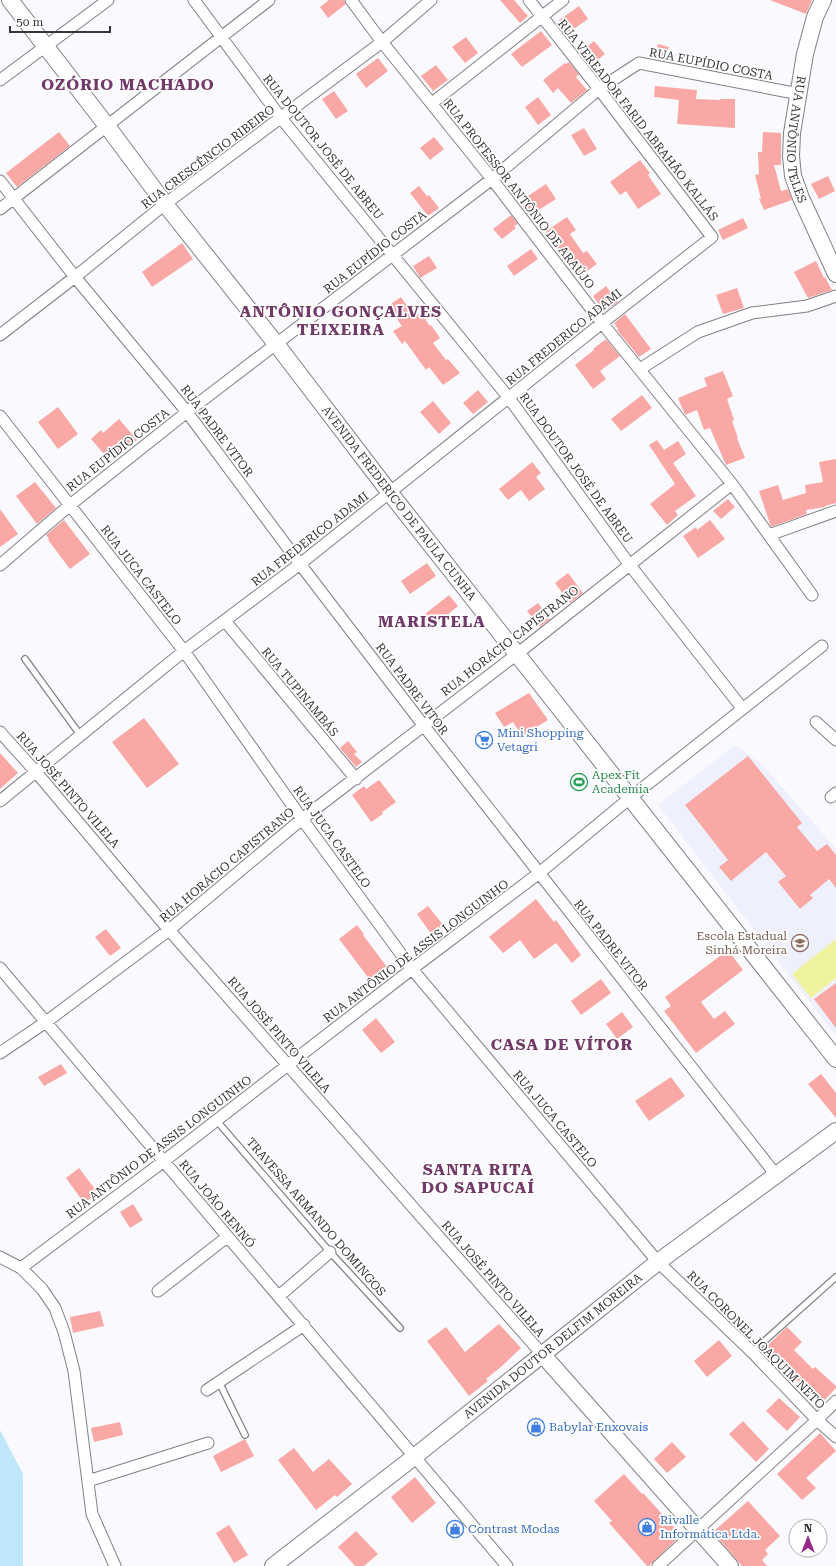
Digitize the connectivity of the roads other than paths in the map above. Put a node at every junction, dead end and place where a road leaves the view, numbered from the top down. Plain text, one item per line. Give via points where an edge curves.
1 (10, 0) edge
2 (108, 0) edge
3 (194, 0) edge
4 (269, 0) edge
5 (351, 0) edge
6 (431, 0) edge
7 (529, 0) edge
8 (563, 0) edge
9 (823, 0) edge
10 (541, 16) junction
11 (221, 36) junction
12 (382, 42) junction
13 (45, 46) junction
14 (0, 80) edge
15 (599, 89) junction
16 (799, 94) junction
17 (432, 103) junction
18 (281, 118) junction
19 (107, 126) junction
20 (492, 179) junction
21 (0, 181) edge
22 (14, 199) junction
23 (165, 204) junction
24 (0, 209) edge
25 (712, 237) joint
26 (393, 254) junction
27 (836, 274) edge
28 (75, 277) junction
29 (836, 296) edge
30 (602, 323) junction
31 (0, 335) edge
32 (277, 345) junction
33 (640, 369) junction
34 (509, 398) junction
35 (187, 412) junction
36 (0, 416) edge
37 (732, 484) junction
38 (390, 493) junction
39 (70, 505) junction
40 (836, 511) edge
41 (769, 535) junction
42 (300, 564) junction
43 (628, 564) junction
44 (0, 565) edge
45 (812, 595) dead end
46 (225, 621) junction
47 (822, 646) dead end
48 (184, 651) junction
49 (517, 654) junction
50 (25, 659) dead end
51 (742, 708) junction
52 (816, 722) dead end
53 (424, 726) junction
54 (0, 732) edge
55 (81, 736) junction
56 (836, 740) edge
57 (36, 772) junction
58 (356, 779) junction
59 (630, 798) junction
60 (0, 801) edge
61 (302, 819) junction
62 (538, 874) junction
63 (169, 930) junction
64 (0, 968) edge
65 (412, 969) junction
66 (46, 1022) junction
67 (0, 1053) edge
68 (836, 1060) edge
69 (289, 1065) junction
70 (216, 1120) junction
71 (836, 1130) edge
72 (164, 1161) junction
73 (776, 1175) junction
74 (227, 1237) junction
75 (330, 1252) junction
76 (0, 1257) edge
77 (658, 1262) junction
78 (21, 1268) junction
79 (836, 1277) edge
80 (158, 1291) dead end
81 (279, 1296) junction
82 (304, 1325) junction
83 (400, 1328) dead end
84 (752, 1352) junction
85 (542, 1354) junction
86 (219, 1382) junction
87 (207, 1390) dead end
88 (836, 1401) edge
89 (818, 1420) junction
90 (245, 1435) dead end
91 (836, 1436) edge
92 (208, 1443) dead end
93 (414, 1457) junction
94 (88, 1481) junction
95 (697, 1529) junction
96 (115, 1566) edge
97 (273, 1566) edge
98 (508, 1566) edge
99 (658, 1566) edge
100 (730, 1566) edge

1 - 13 main road, AVENIDA FREDERICO DE PAULA CUNHA
2 - 13 street
3 - 11 street, RUA DOUTOR JOSÉ DE ABREU
4 - 11 street
5 - 12 street, RUA PROFESSOR ANTÔNIO DE ARAÚJO
6 - 12 street, RUA CRESCÊNCIO RIBEIRO
7 - 10 street, RUA VEREADOR FARID ABRAHÃO KALLÁS
8 - 10 street
9 - 16 main road, RUA ANTÔNIO TELES via 815,17 805,54
10 - 15 street, RUA VEREADOR FARID ABRAHÃO KALLÁS
10 - 17 street
11 - 18 street, RUA DOUTOR JOSÉ DE ABREU
11 - 19 street
12 - 17 street, RUA PROFESSOR ANTÔNIO DE ARAÚJO
12 - 18 street, RUA CRESCÊNCIO RIBEIRO
13 - 14 street
13 - 19 main road, AVENIDA FREDERICO DE PAULA CUNHA
15 - 16 street, RUA EUPÍDIO COSTA via 639,64
15 - 20 street, RUA EUPÍDIO COSTA
15 - 25 street, RUA VEREADOR FARID ABRAHÃO KALLÁS
16 - 27 main road, RUA ANTÔNIO TELES via 792,133 793,176
17 - 20 street, RUA PROFESSOR ANTÔNIO DE ARAÚJO
18 - 23 street, RUA CRESCÊNCIO RIBEIRO
18 - 26 street, RUA DOUTOR JOSÉ DE ABREU
19 - 22 street
19 - 23 main road, AVENIDA FREDERICO DE PAULA CUNHA
20 - 26 street, RUA EUPÍDIO COSTA
20 - 30 street, RUA PROFESSOR ANTÔNIO DE ARAÚJO
21 - 22 street, RUA PADRE VITOR
22 - 24 street
22 - 28 street, RUA PADRE VITOR
23 - 28 street, RUA CRESCÊNCIO RIBEIRO
23 - 32 main road, AVENIDA FREDERICO DE PAULA CUNHA
25 - 30 street, RUA FREDERICO ADAMI
26 - 32 street, RUA EUPÍDIO COSTA
26 - 34 street, RUA DOUTOR JOSÉ DE ABREU
28 - 31 street, RUA CRESCÊNCIO RIBEIRO
28 - 35 street, RUA PADRE VITOR
29 - 33 street via 807,306 752,313 698,332
30 - 33 street, RUA PROFESSOR ANTÔNIO DE ARAÚJO
30 - 34 street, RUA FREDERICO ADAMI
32 - 35 street, RUA EUPÍDIO COSTA
32 - 38 main road, AVENIDA FREDERICO DE PAULA CUNHA
33 - 37 street, RUA PROFESSOR ANTÔNIO DE ARAÚJO
34 - 38 street, RUA FREDERICO ADAMI
34 - 43 street, RUA DOUTOR JOSÉ DE ABREU
35 - 39 street, RUA EUPÍDIO COSTA
35 - 42 street, RUA PADRE VITOR
36 - 39 street, RUA JUCA CASTELO
37 - 41 street, RUA PROFESSOR ANTÔNIO DE ARAÚJO
37 - 43 street, RUA HORÁCIO CAPISTRANO
38 - 42 street, RUA FREDERICO ADAMI
38 - 49 main road, AVENIDA FREDERICO DE PAULA CUNHA
39 - 44 street, RUA EUPÍDIO COSTA
39 - 48 street, RUA JUCA CASTELO
40 - 41 street
41 - 45 street, RUA PROFESSOR ANTÔNIO DE ARAÚJO
42 - 46 street, RUA FREDERICO ADAMI
42 - 53 street, RUA PADRE VITOR
43 - 49 street, RUA HORÁCIO CAPISTRANO
43 - 51 street, RUA DOUTOR JOSÉ DE ABREU
46 - 48 street, RUA FREDERICO ADAMI
46 - 58 street, RUA TUPINAMBÁS
47 - 51 street, RUA ANTÔNIO DE ASSIS LONGUINHO
48 - 55 street, RUA FREDERICO ADAMI
48 - 61 street, RUA JUCA CASTELO
49 - 53 street, RUA HORÁCIO CAPISTRANO
49 - 59 main road, AVENIDA FREDERICO DE PAULA CUNHA
50 - 55 lane
51 - 59 street, RUA ANTÔNIO DE ASSIS LONGUINHO
52 - 56 street
53 - 58 street, RUA HORÁCIO CAPISTRANO
53 - 62 street, RUA PADRE VITOR
54 - 57 street, RUA JOSÉ PINTO VILELA
55 - 57 street, RUA FREDERICO ADAMI
57 - 60 street, RUA FREDERICO ADAMI
57 - 63 street, RUA JOSÉ PINTO VILELA
58 - 61 street, RUA HORÁCIO CAPISTRANO
59 - 62 street, RUA ANTÔNIO DE ASSIS LONGUINHO
59 - 68 main road, AVENIDA FREDERICO DE PAULA CUNHA
61 - 63 street, RUA HORÁCIO CAPISTRANO
61 - 65 street, RUA JUCA CASTELO
62 - 65 street, RUA ANTÔNIO DE ASSIS LONGUINHO
62 - 73 street, RUA PADRE VITOR
63 - 66 street, RUA HORÁCIO CAPISTRANO
63 - 69 street, RUA JOSÉ PINTO VILELA
64 - 66 street, RUA JOÃO RENNÓ
65 - 69 street, RUA ANTÔNIO DE ASSIS LONGUINHO
65 - 77 street, RUA JUCA CASTELO
66 - 67 street, RUA HORÁCIO CAPISTRANO
66 - 72 street, RUA JOÃO RENNÓ
69 - 70 street, RUA ANTÔNIO DE ASSIS LONGUINHO
69 - 85 street, RUA JOSÉ PINTO VILELA
70 - 72 street, RUA ANTÔNIO DE ASSIS LONGUINHO
70 - 75 lane, TRAVESSA ARMANDO DOMINGOS
71 - 73 main road, AVENIDA DOUTOR DELFIM MOREIRA
72 - 74 street, RUA JOÃO RENNÓ
72 - 78 street, RUA ANTÔNIO DE ASSIS LONGUINHO
73 - 77 main road, AVENIDA DOUTOR DELFIM MOREIRA
74 - 80 street
74 - 81 street, RUA JOÃO RENNÓ
75 - 81 street
75 - 83 lane, TRAVESSA ARMANDO DOMINGOS
76 - 78 street
77 - 84 street, RUA CORONEL JOAQUIM NETO
77 - 85 main road, AVENIDA DOUTOR DELFIM MOREIRA
78 - 94 street via 51,1302 64,1332 74,1371
79 - 84 lane
81 - 82 street, RUA JOÃO RENNÓ
82 - 86 street
82 - 93 street, RUA JOÃO RENNÓ
84 - 89 street, RUA CORONEL JOAQUIM NETO
85 - 93 main road, AVENIDA DOUTOR DELFIM MOREIRA
85 - 95 main road
86 - 87 street
86 - 90 lane
88 - 89 street
89 - 91 street, RUA CORONEL JOAQUIM NETO
89 - 95 street
92 - 94 street
93 - 97 main road, AVENIDA DOUTOR DELFIM MOREIRA
93 - 98 street, RUA JOÃO RENNÓ
94 - 96 street via 92,1514
95 - 99 street
95 - 100 main road

